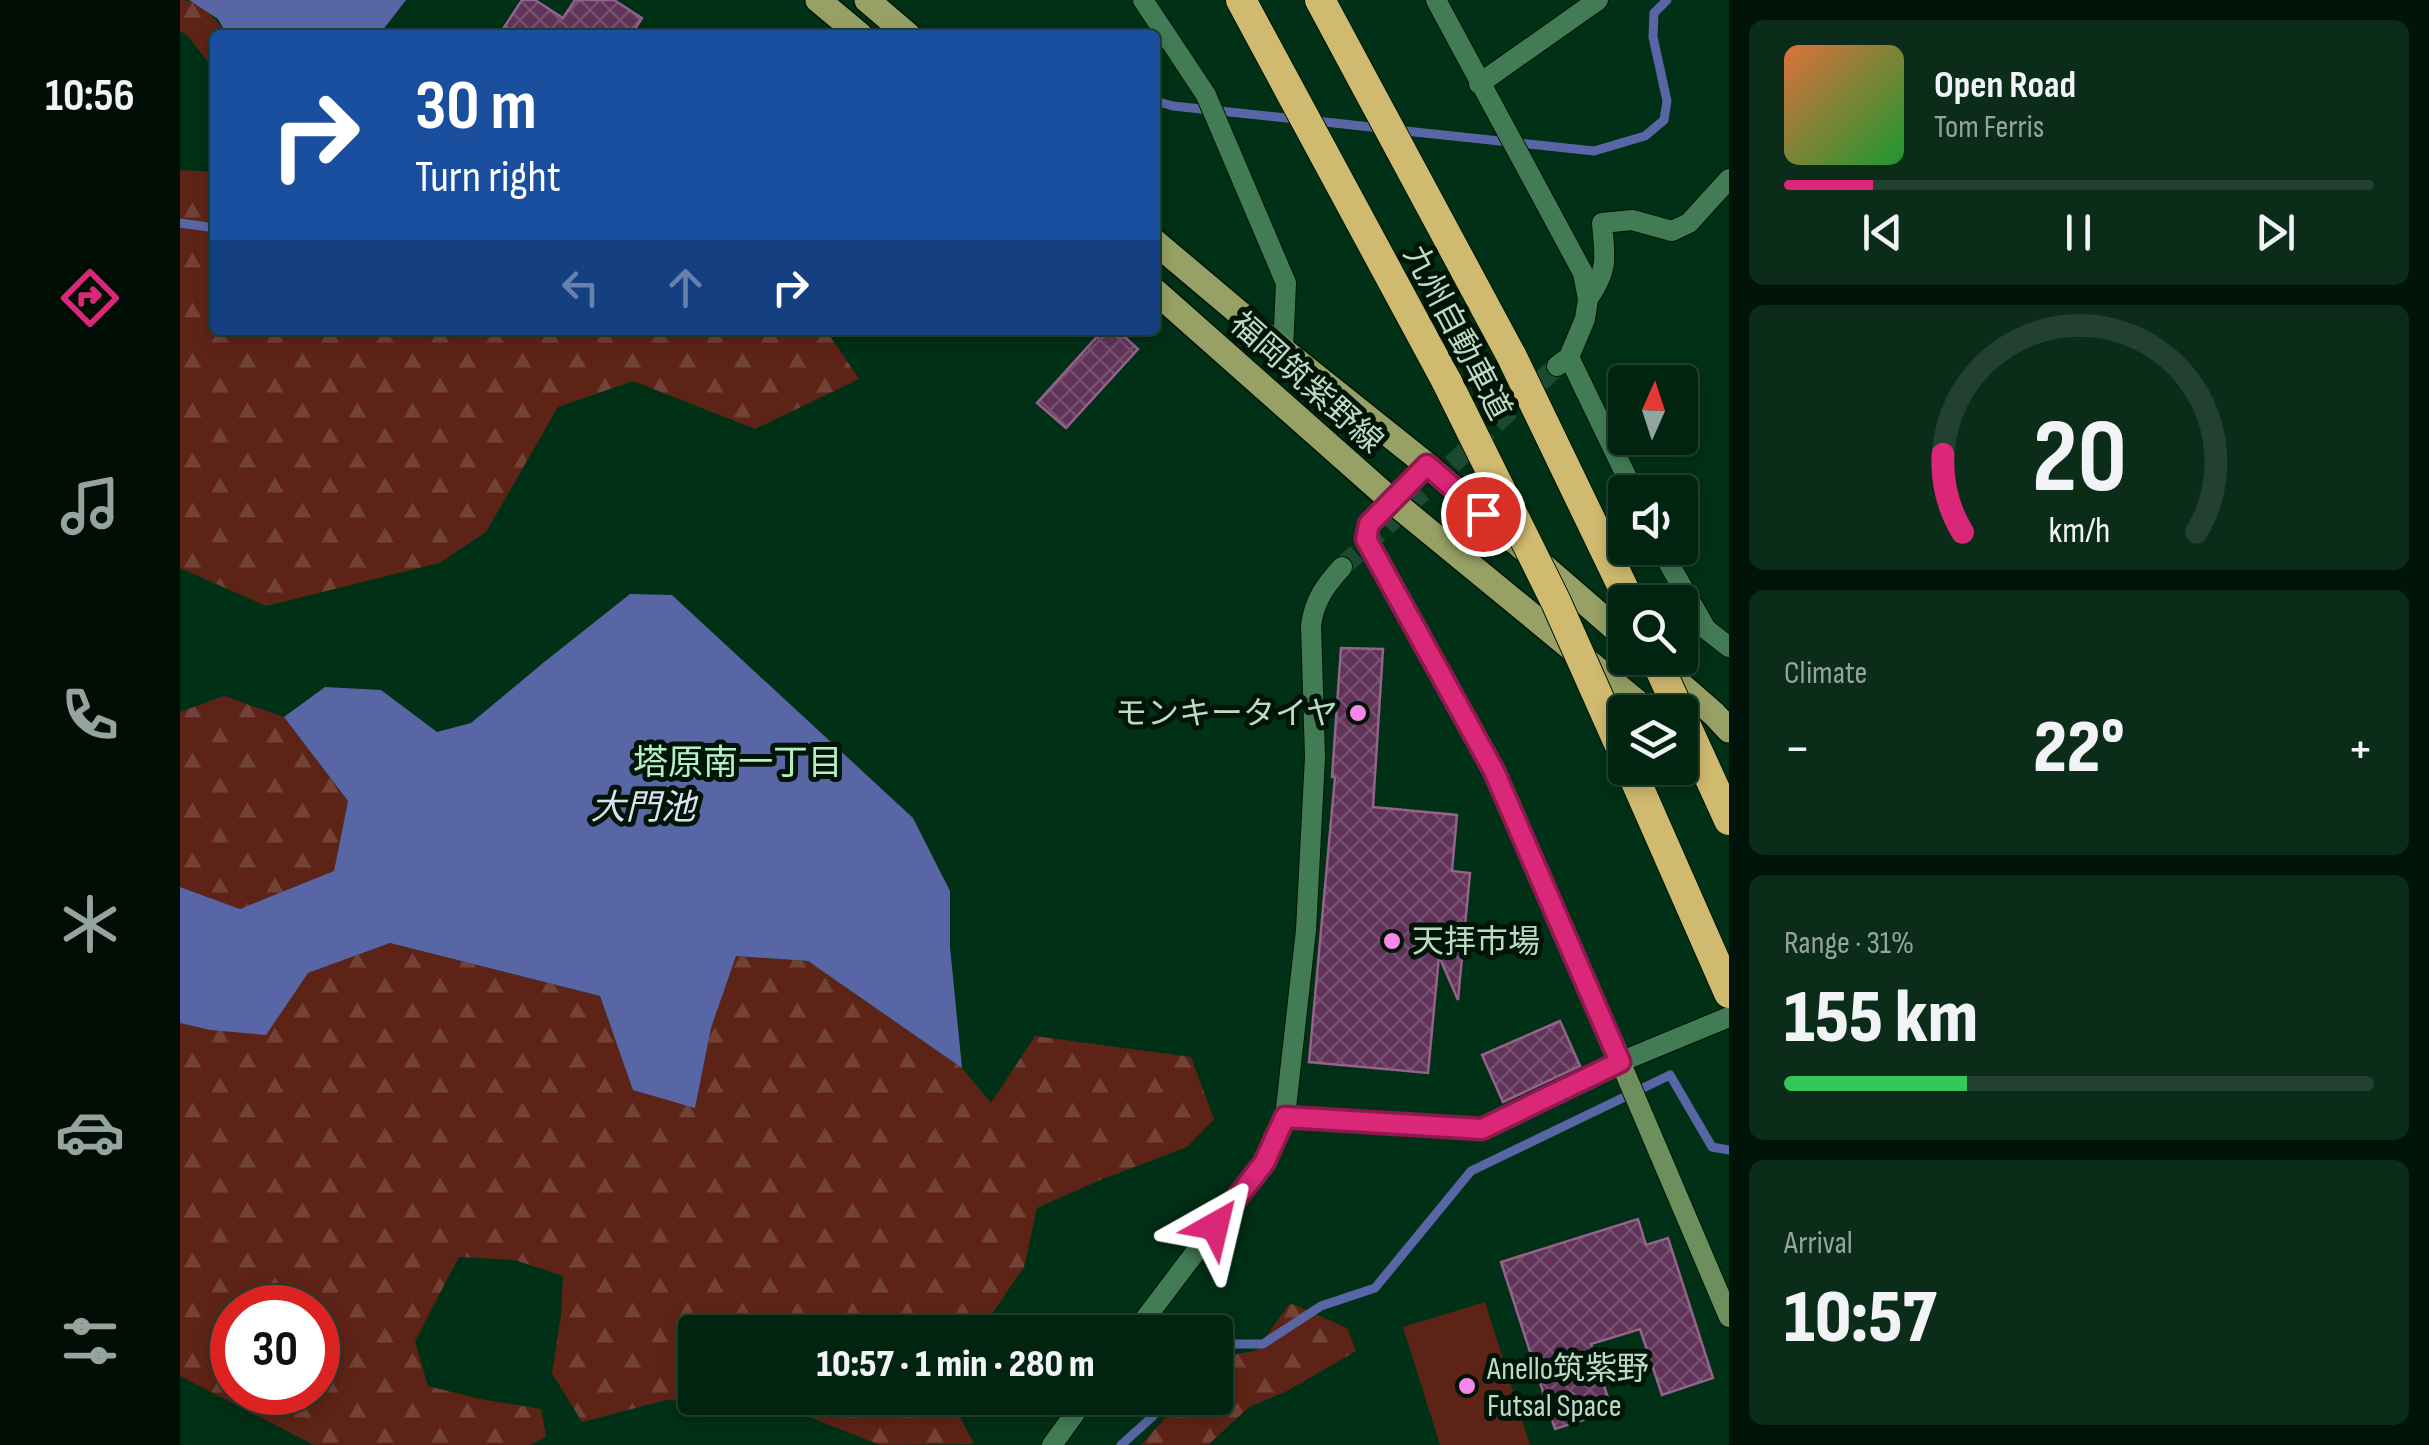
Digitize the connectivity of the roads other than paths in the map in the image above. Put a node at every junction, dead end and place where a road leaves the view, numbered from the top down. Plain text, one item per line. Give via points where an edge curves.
1 (818, 0) edge
2 (867, 0) edge
3 (1143, 0) edge
4 (1241, 0) edge
5 (1320, 0) edge
6 (1436, 0) edge
7 (1598, 0) edge
8 (854, 30) edge
9 (902, 30) edge
10 (1479, 84) junction
11 (1729, 179) edge
12 (1160, 246) edge
13 (1160, 295) edge
14 (1588, 298) junction
15 (1284, 350) junction
16 (1427, 465) junction
17 (1625, 475) edge
18 (1391, 500) junction
19 (1670, 565) edge
20 (1342, 567) tunnel mouth
21 (1622, 585) edge
22 (1608, 622) edge
23 (1729, 646) edge
24 (1660, 675) edge
25 (1671, 675) edge
26 (1628, 695) edge
27 (1608, 719) edge
28 (1729, 730) edge
29 (1698, 761) edge
30 (1637, 785) edge
31 (1729, 791) edge
32 (1729, 820) edge
33 (1729, 993) edge
34 (1729, 1017) edge
35 (1620, 1062) junction
36 (1285, 1117) junction
37 (1147, 1315) edge
38 (1729, 1317) edge
39 (1074, 1415) edge
40 (1052, 1445) edge

1 - 8 main road
2 - 9 main road
3 - 15 street via 1206,94 1286,283
4 - 27 highway, 九州自動車道, bridge via 1447,382
5 - 21 highway, 九州自動車道, bridge via 1512,357
6 - 10 street
7 - 10 street
10 - 14 street via 1583,273
11 - 14 street via 1672,232 1632,220 1602,223 1602,278
12 - 15 main road, 福岡筑紫野線
13 - 18 main road, 福岡筑紫野線
14 - 17 street via 1563,361
15 - 16 main road, 福岡筑紫野線
16 - 18 street
16 - 22 main road, 福岡筑紫野線
18 - 26 main road, 福岡筑紫野線
18 - 35 street via 1369,524 1366,539 1494,771
19 - 23 street via 1706,629
20 - 36 street via 1322,588 1312,625 1315,757 1306,930
24 - 32 highway, bridge
25 - 28 main road
29 - 31 main road
30 - 33 highway
34 - 35 street
35 - 36 street via 1482,1129
35 - 38 street
36 - 37 street via 1264,1163
39 - 40 street

